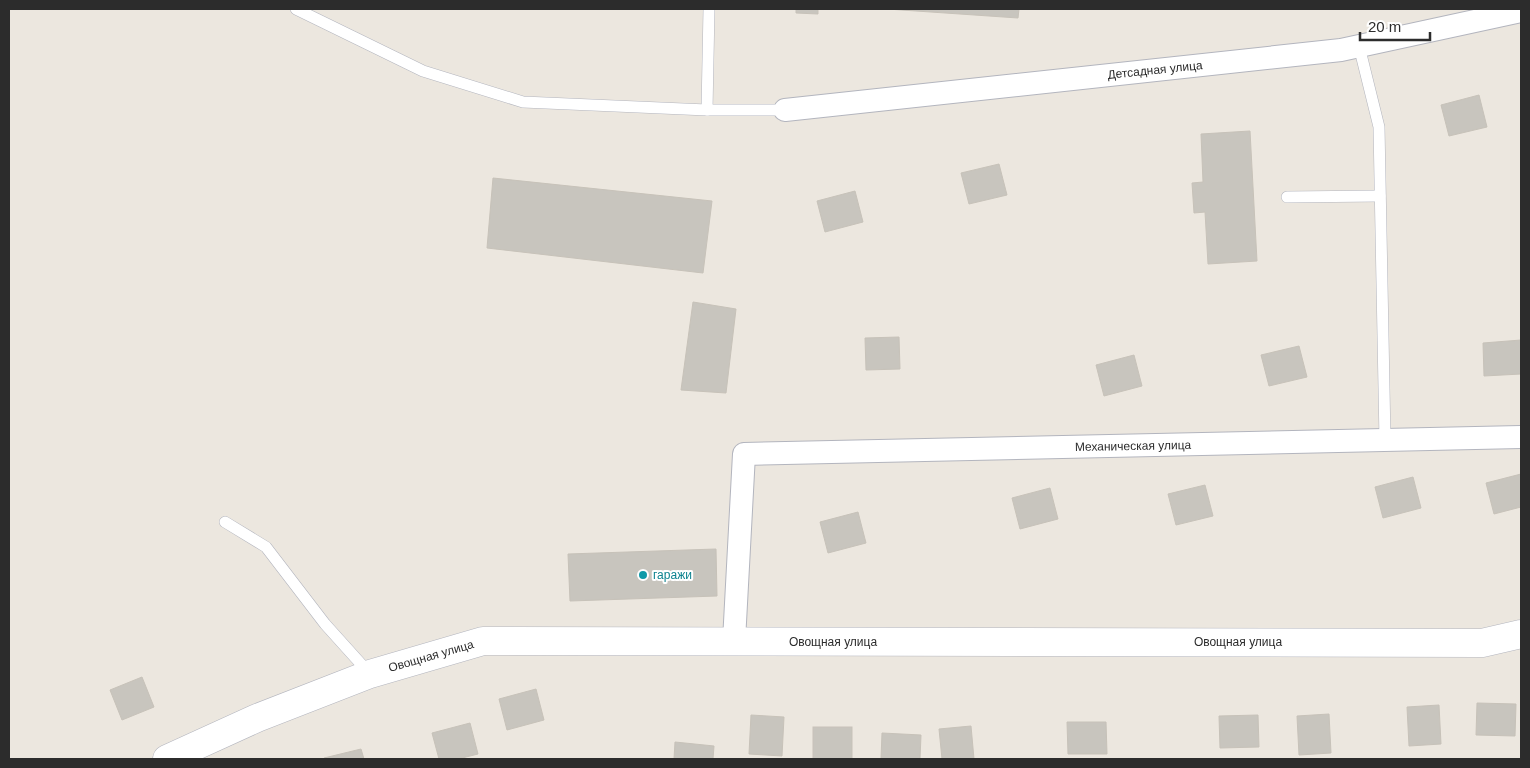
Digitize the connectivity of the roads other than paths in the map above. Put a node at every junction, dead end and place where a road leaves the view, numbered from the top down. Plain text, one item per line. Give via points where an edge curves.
1 (296, 9) edge
2 (709, 9) edge
3 (1521, 11) edge
4 (1359, 46) junction
5 (707, 110) junction
6 (785, 110) joint
7 (1380, 196) junction
8 (1287, 197) dead end
9 (1521, 437) edge
10 (1385, 440) junction
11 (225, 522) dead end
12 (1521, 634) edge
13 (734, 641) junction
14 (370, 674) junction
15 (167, 759) edge

1 - 5 lane via 423,71 523,102
2 - 5 lane
3 - 4 street, Детсадная улица
4 - 6 street, Детсадная улица
4 - 7 lane via 1379,127
5 - 6 lane
7 - 8 lane
7 - 10 lane
9 - 10 street, Механическая улица
10 - 13 street, Механическая улица via 744,454
11 - 14 lane via 266,548 325,624
12 - 13 street, Овощная улица via 1482,643
13 - 14 street, Овощная улица via 484,641
14 - 15 street, Овощная улица via 257,718

